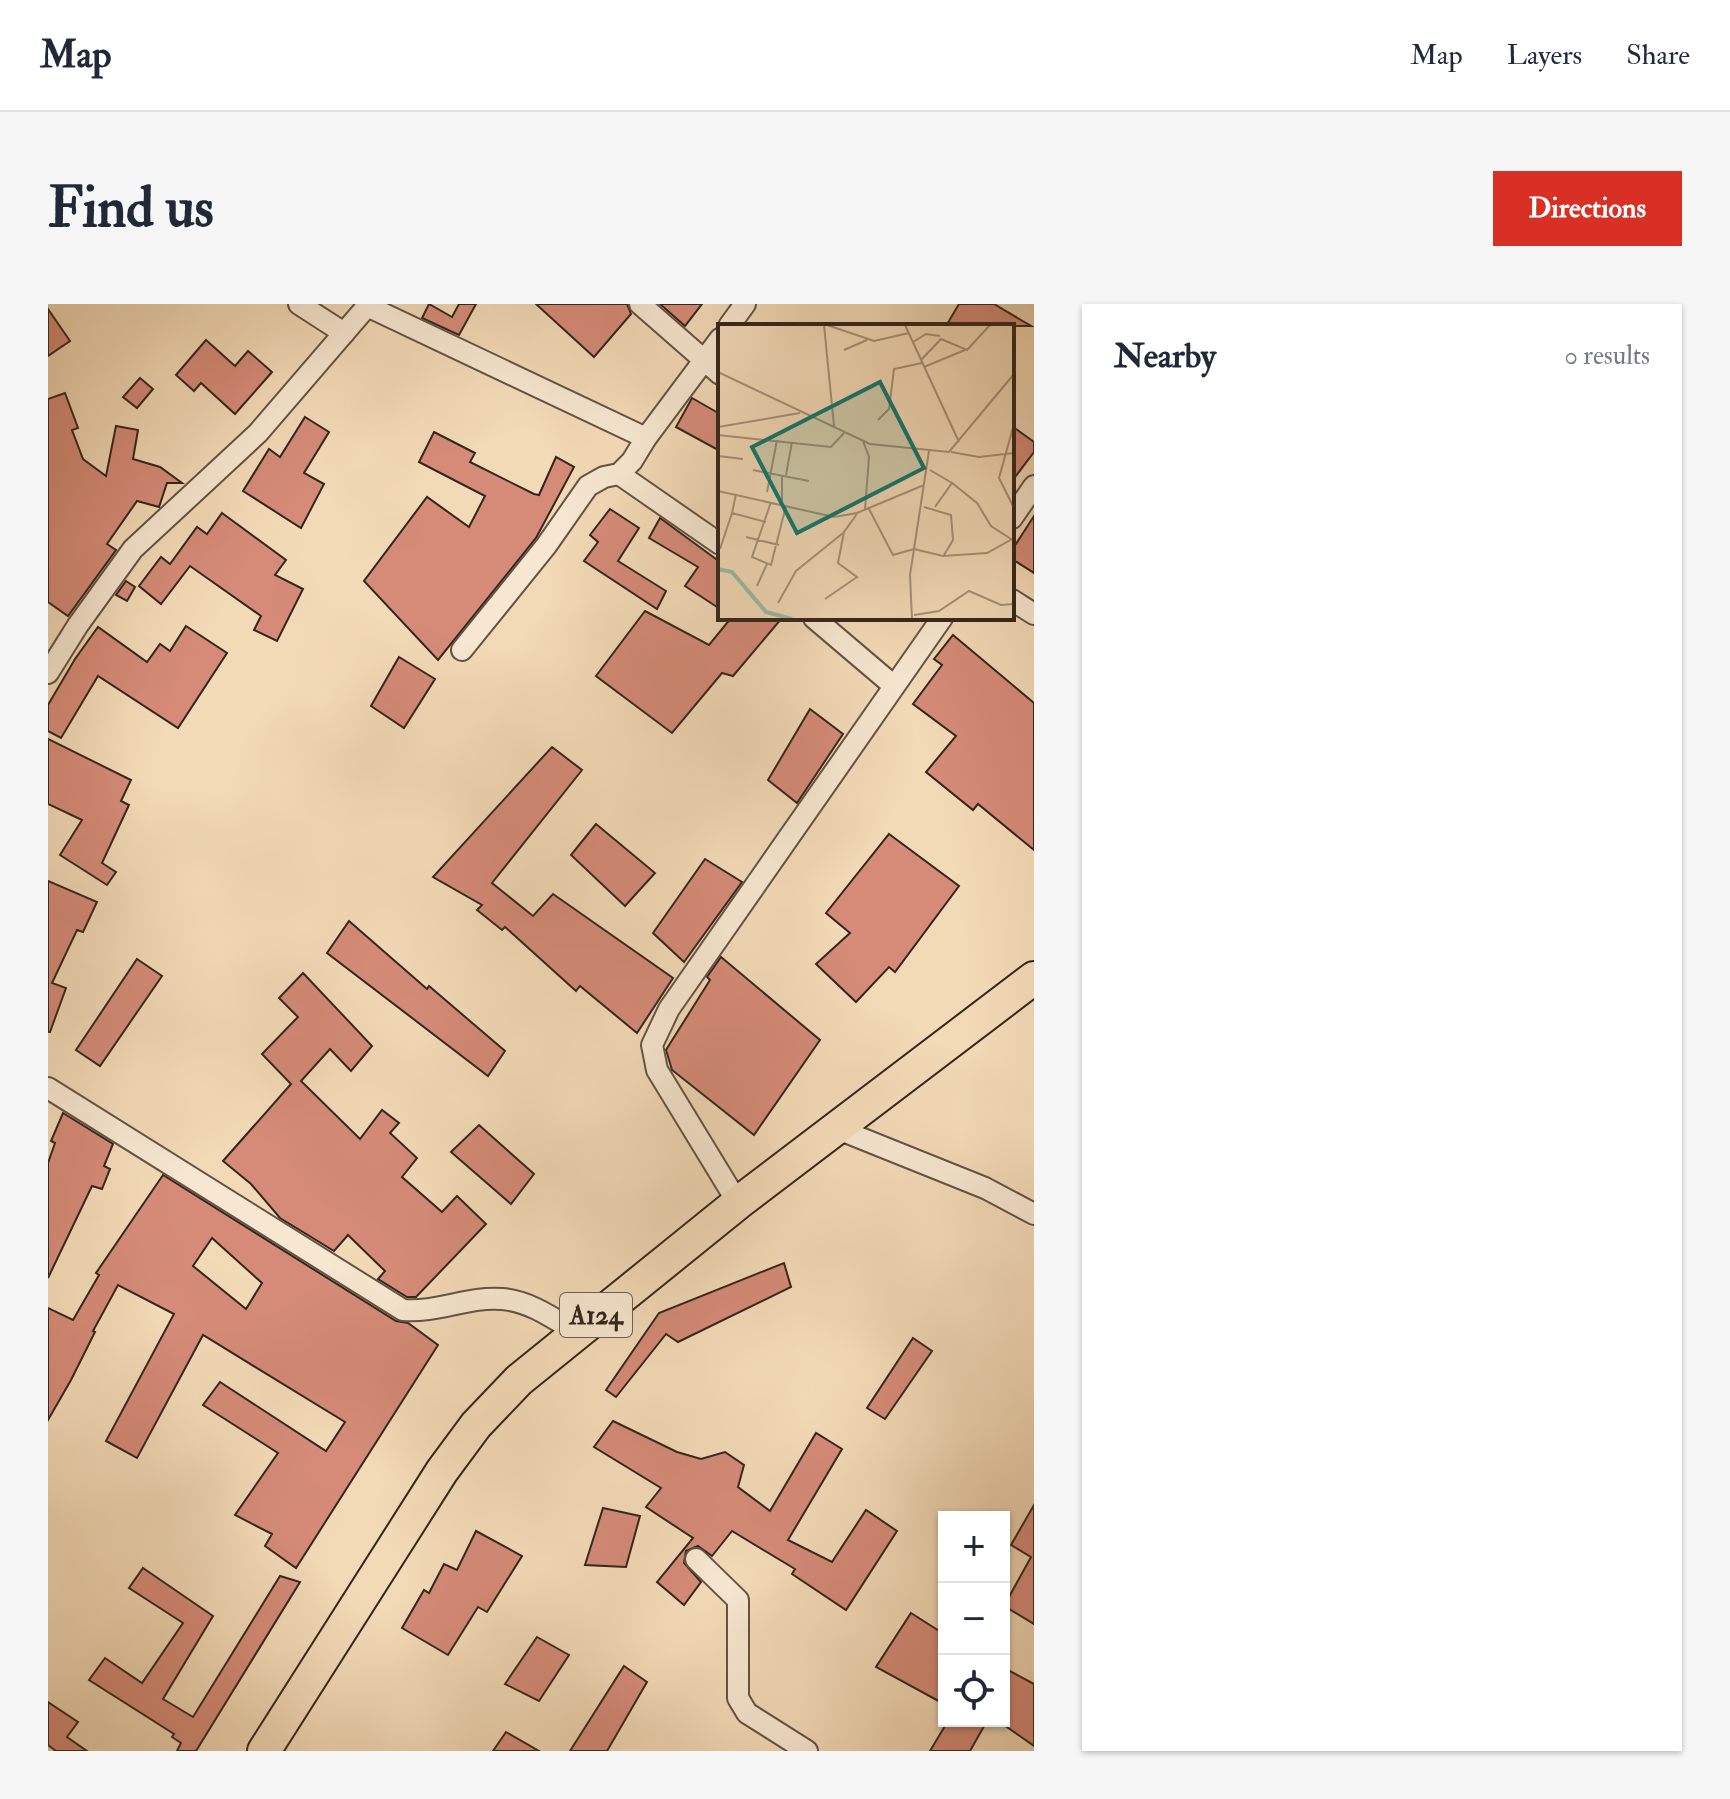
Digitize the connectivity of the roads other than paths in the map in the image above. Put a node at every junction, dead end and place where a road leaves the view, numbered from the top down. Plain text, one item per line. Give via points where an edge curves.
1 (299, 304) edge
2 (640, 304) edge
3 (745, 304) edge
4 (368, 305) edge
5 (730, 324) edge
6 (344, 333) junction
7 (718, 346) edge
8 (712, 368) edge
9 (646, 438) junction
10 (619, 474) junction
11 (1034, 486) edge
12 (1014, 515) edge
13 (718, 543) edge
14 (1014, 601) edge
15 (1034, 614) edge
16 (816, 620) edge
17 (941, 620) edge
18 (462, 650) dead end
19 (48, 673) edge
20 (894, 686) junction
21 (1034, 978) edge
22 (48, 1088) edge
23 (838, 1129) junction
24 (738, 1203) junction
25 (1034, 1214) edge
26 (576, 1332) junction
27 (696, 1559) dead end
28 (264, 1751) edge
29 (807, 1751) edge

1 - 6 street
2 - 8 street
3 - 5 street
4 - 6 street
4 - 9 street
6 - 19 street via 258,433 133,549
7 - 8 street
8 - 9 street
9 - 10 street
10 - 13 street
10 - 18 street via 588,486
11 - 12 street
14 - 15 street
16 - 20 street
17 - 20 street
20 - 24 street via 669,1009 652,1045 657,1070
21 - 23 highway, A124
22 - 26 street via 403,1310 424,1312 501,1298 540,1310
23 - 24 highway, A124
23 - 25 street via 985,1188
24 - 26 highway, A124
26 - 28 highway, A124 via 519,1380 450,1459
27 - 29 street via 738,1600 741,1706

